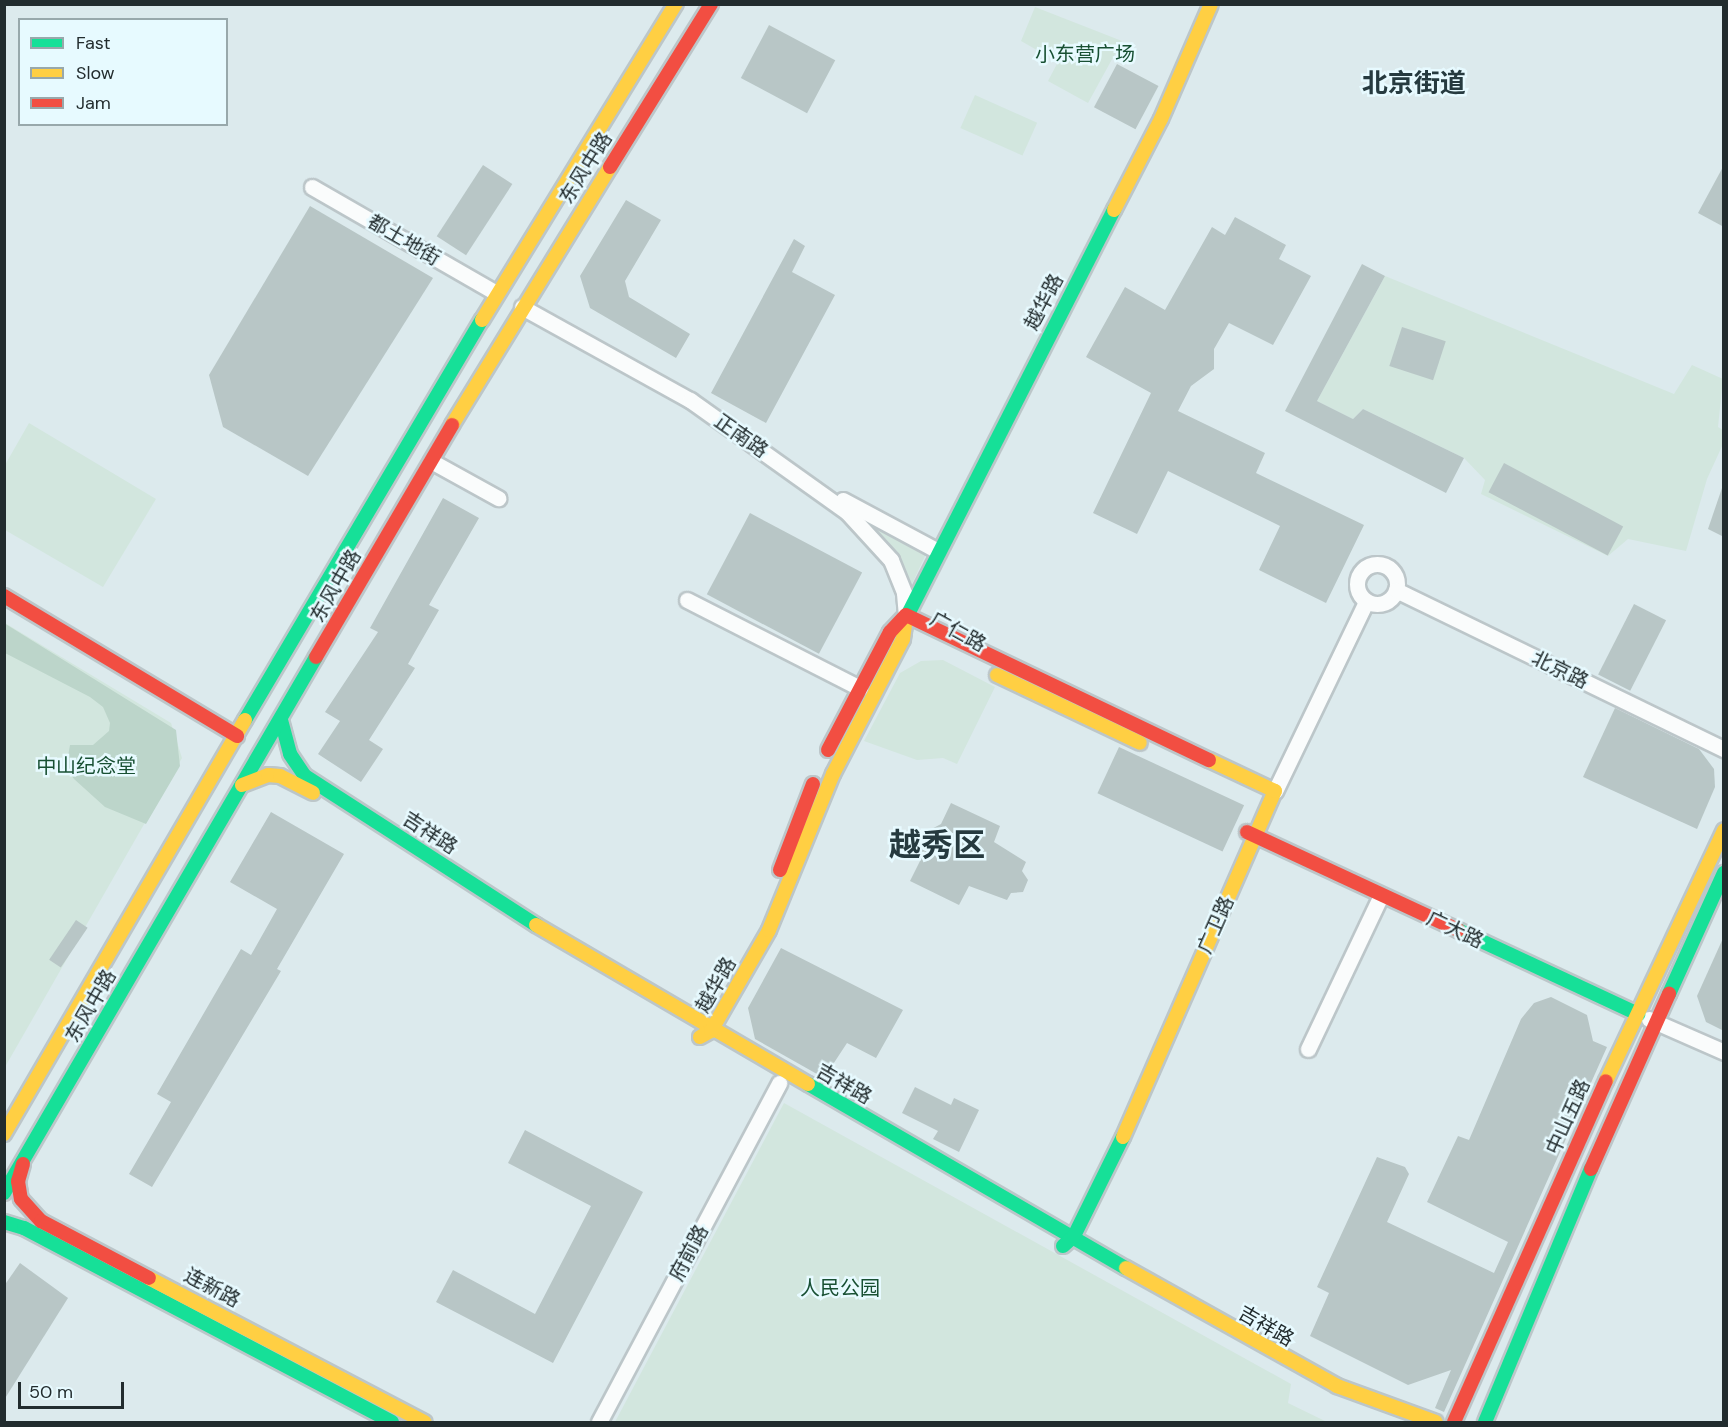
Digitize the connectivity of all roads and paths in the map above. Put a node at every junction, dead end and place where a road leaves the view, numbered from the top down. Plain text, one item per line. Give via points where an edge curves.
1 (676, 4) edge
2 (711, 4) edge
3 (1211, 4) edge
4 (312, 187) dead end
5 (496, 294) junction
6 (522, 307) junction
7 (431, 461) junction
8 (798, 476) junction
9 (498, 498) dead end
10 (938, 551) junction
11 (1396, 590) junction
12 (4, 596) edge
13 (687, 600) dead end
14 (1366, 602) junction
15 (906, 615) junction
16 (860, 688) junction
17 (281, 720) junction
18 (237, 736) junction
19 (1724, 749) edge
20 (242, 785) junction
21 (1268, 795) junction
22 (1724, 830) edge
23 (1251, 834) junction
24 (1724, 873) edge
25 (1381, 895) junction
26 (1638, 1014) junction
27 (1656, 1022) junction
28 (704, 1031) junction
29 (1308, 1049) dead end
30 (1724, 1052) edge
31 (779, 1083) junction
32 (4, 1134) edge
33 (23, 1162) junction
34 (4, 1193) edge
35 (4, 1222) edge
36 (1070, 1234) junction
37 (1063, 1246) junction
38 (1254, 1358) dead end
39 (1293, 1379) dead end
40 (392, 1422) edge
41 (425, 1422) edge
42 (599, 1422) edge
43 (1398, 1422) edge
44 (1436, 1422) edge
45 (1454, 1422) edge
46 (1485, 1422) edge

1 - 5 main road, 东风中路
2 - 6 main road, 东风中路
3 - 10 main road, 越华路 via 1161,119
4 - 5 street, 都土地街
5 - 18 main road, 东风中路
6 - 7 main road, 东风中路
6 - 8 street, 正南路 via 690,400
7 - 9 street
7 - 17 main road, 东风中路
8 - 10 street
8 - 15 street, 正南路 via 877,540 899,577
10 - 15 main road, 越华路
11 - 14 street via 1384,603
11 - 14 street via 1396,578 1390,568 1372,564 1356,580 1358,592
11 - 19 street, 北京路
12 - 18 main road
13 - 16 street
14 - 21 street, 广卫路
15 - 16 main road, 越华路 via 890,632
15 - 21 main road, 广仁路
15 - 28 main road, 越华路 via 903,639 833,774 780,906
16 - 28 main road, 越华路 via 818,773 758,921
17 - 20 main road, 东风中路
17 - 28 main road, 吉祥路 via 290,754 305,776
18 - 32 main road, 东风中路
20 - 28 main road, 吉祥路 via 268,775 300,784 555,951
20 - 33 main road, 东风中路
21 - 23 main road, 广卫路
22 - 26 main road, 中山五路
23 - 25 main road, 广大路
23 - 36 main road, 广卫路 via 1119,1145
24 - 27 main road, 中山五路
25 - 26 main road, 广大路
25 - 29 street
26 - 27 street, 广大路
26 - 45 main road, 中山五路
27 - 30 street, 广大路
27 - 46 main road, 中山五路 via 1556,1246
28 - 31 main road, 吉祥路
28 - 36 main road, 吉祥路
31 - 37 main road, 吉祥路
31 - 42 street, 府前路
33 - 34 main road, 东风中路
33 - 41 main road, 连新路 via 18,1181 21,1199 41,1221
35 - 40 main road, 连新路 via 24,1228
36 - 37 main road, 广卫路
36 - 44 main road, 吉祥路 via 1315,1376
37 - 38 main road, 吉祥路
39 - 43 main road, 吉祥路

